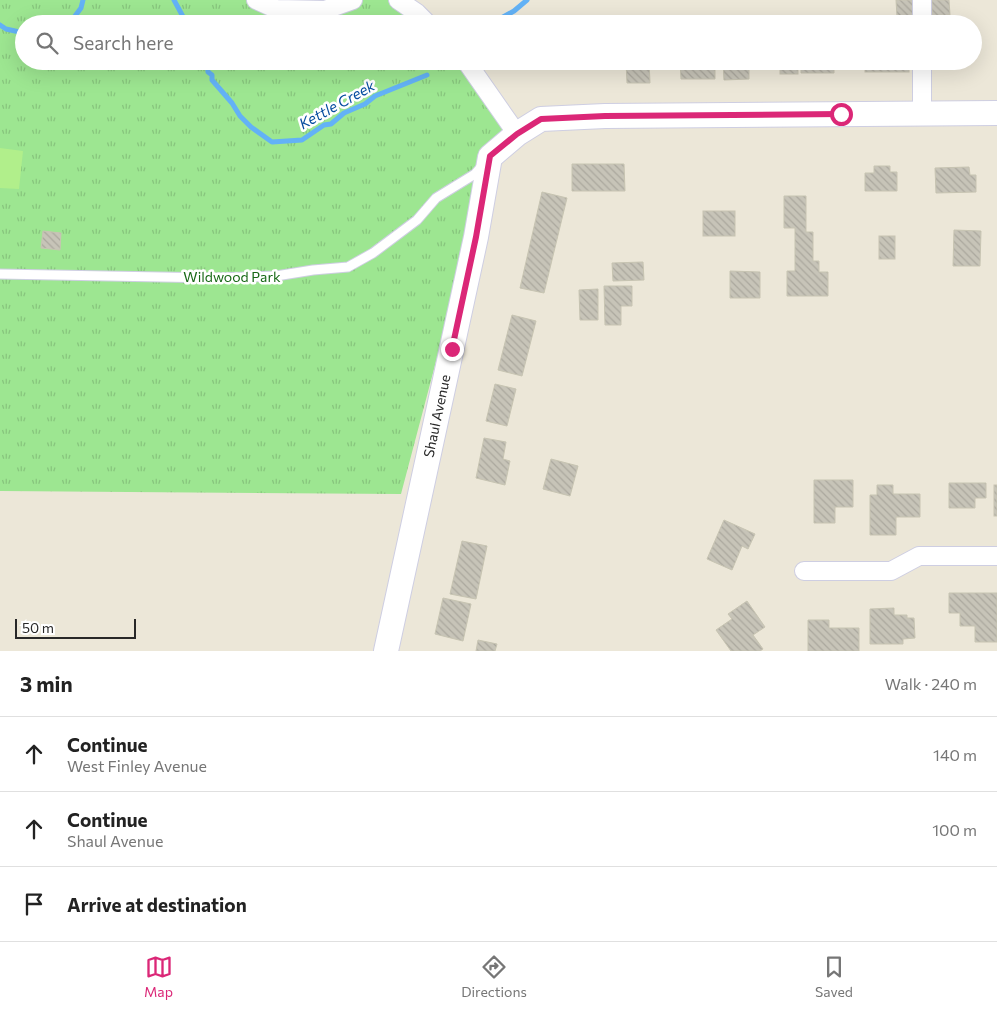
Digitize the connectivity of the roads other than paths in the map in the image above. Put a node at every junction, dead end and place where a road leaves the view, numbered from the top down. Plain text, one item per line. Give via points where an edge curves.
1 (256, 0) edge
2 (353, 0) edge
3 (398, 0) edge
4 (922, 0) edge
5 (418, 15) edge
6 (922, 15) edge
7 (472, 70) edge
8 (922, 70) edge
9 (922, 113) junction
10 (997, 113) edge
11 (517, 134) junction
12 (490, 156) junction
13 (0, 274) edge
14 (997, 556) edge
15 (804, 571) dead end
16 (386, 651) edge

1 - 2 street via 276,9 325,10
3 - 5 street
4 - 6 street
7 - 11 street
8 - 9 street
9 - 10 main road
9 - 11 main road via 570,117 541,119
11 - 12 main road
12 - 13 lane via 475,174 436,198 417,220 374,253 348,267 276,276 224,278
12 - 16 main road, Shaul Avenue via 476,237
14 - 15 street via 918,556 891,571

